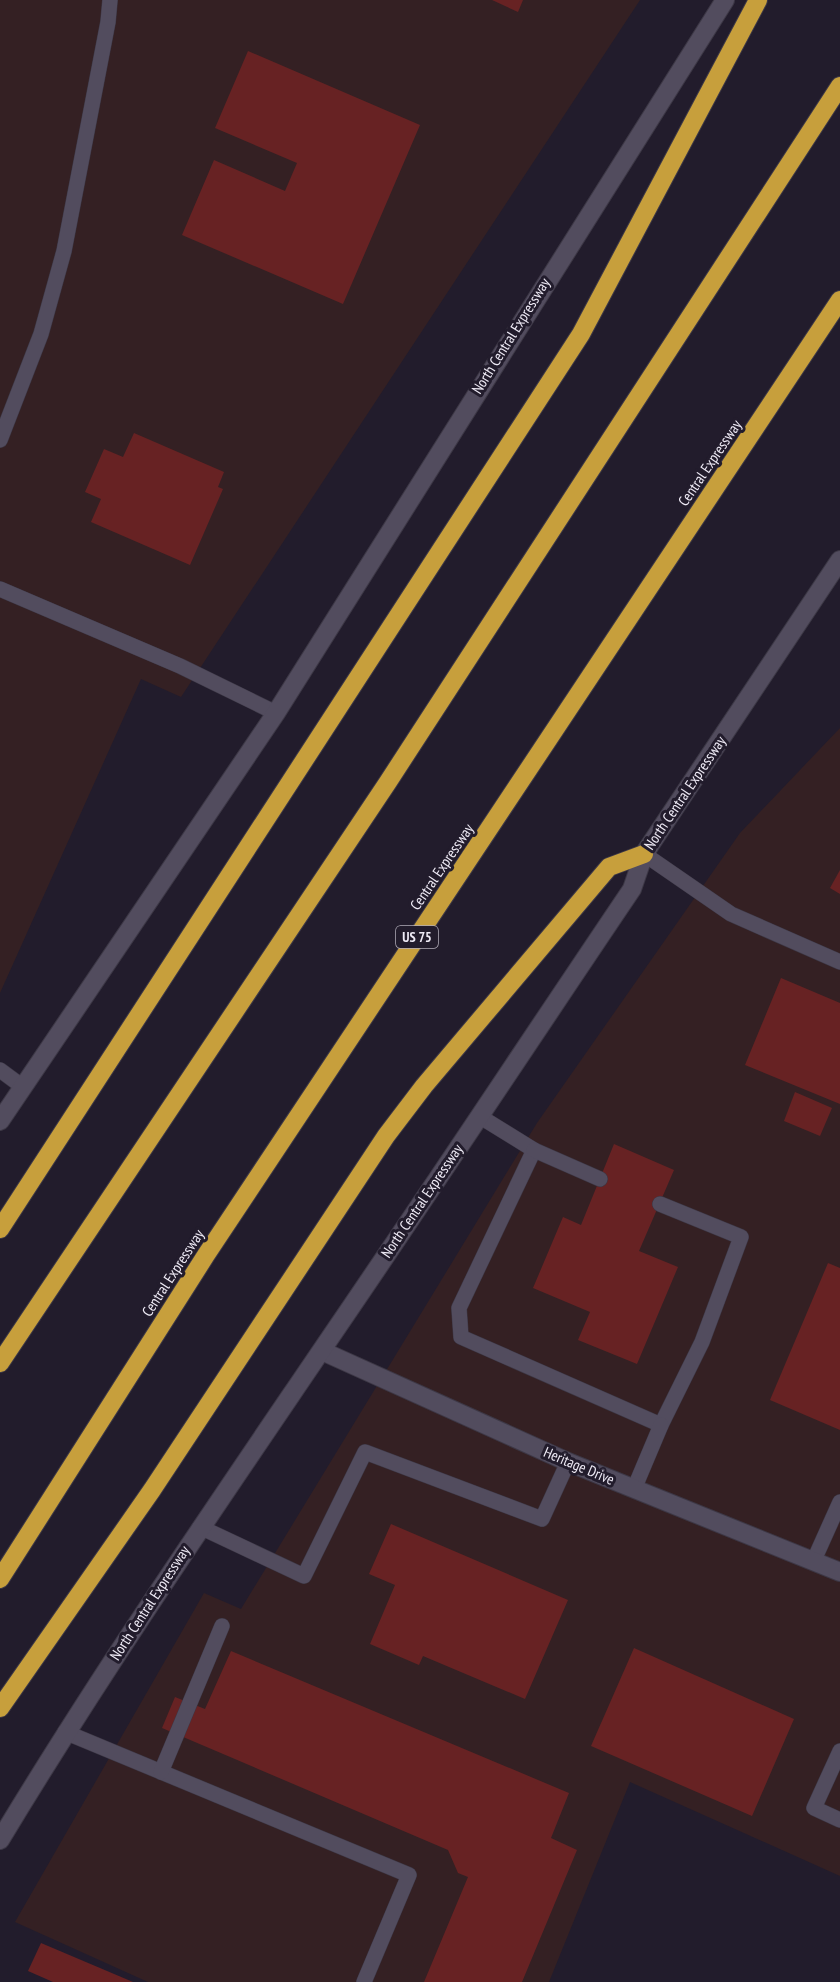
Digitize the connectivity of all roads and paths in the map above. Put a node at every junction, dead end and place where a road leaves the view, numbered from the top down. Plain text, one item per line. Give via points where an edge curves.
1 (110, 0) edge
2 (725, 0) edge
3 (758, 0) edge
4 (840, 86) edge
5 (840, 300) edge
6 (0, 440) edge
7 (840, 560) edge
8 (0, 589) edge
9 (276, 713) junction
10 (644, 854) junction
11 (840, 962) edge
12 (0, 1070) edge
13 (23, 1087) junction
14 (479, 1116) junction
15 (0, 1121) edge
16 (534, 1150) junction
17 (600, 1179) dead end
18 (660, 1204) dead end
19 (0, 1229) edge
20 (322, 1351) junction
21 (0, 1364) edge
22 (661, 1425) junction
23 (568, 1462) junction
24 (634, 1489) junction
25 (840, 1502) edge
26 (200, 1527) junction
27 (814, 1560) junction
28 (840, 1572) edge
29 (0, 1579) edge
30 (222, 1626) dead end
31 (0, 1708) edge
32 (65, 1732) junction
33 (840, 1751) edge
34 (161, 1772) junction
35 (840, 1820) edge
36 (0, 1840) edge
37 (364, 1982) edge

1 - 6 lane via 64,250 41,334
2 - 9 main road, North Central Expressway
3 - 19 highway via 581,334
4 - 21 highway via 388,782
5 - 29 highway, Central Expressway / US 75 via 212,1246
7 - 10 main road, North Central Expressway
8 - 9 lane via 180,666
9 - 13 main road, North Central Expressway
10 - 11 lane via 731,914
10 - 14 main road, North Central Expressway via 632,889
10 - 31 highway via 609,867 386,1136 152,1490
12 - 13 lane
13 - 15 main road, North Central Expressway
14 - 16 lane
14 - 20 main road, North Central Expressway
16 - 17 lane
16 - 22 lane via 459,1308 461,1337
18 - 22 lane via 741,1236 702,1342
20 - 23 main road, Heritage Drive
20 - 26 main road, North Central Expressway
22 - 24 lane
23 - 24 main road, Heritage Drive
23 - 26 lane via 542,1519 365,1452 304,1576
24 - 27 main road, Heritage Drive
25 - 27 lane
26 - 32 main road, North Central Expressway
27 - 28 main road, Heritage Drive
30 - 34 lane
32 - 34 lane
32 - 36 main road, North Central Expressway
33 - 35 lane via 814,1808
34 - 37 lane via 409,1875

